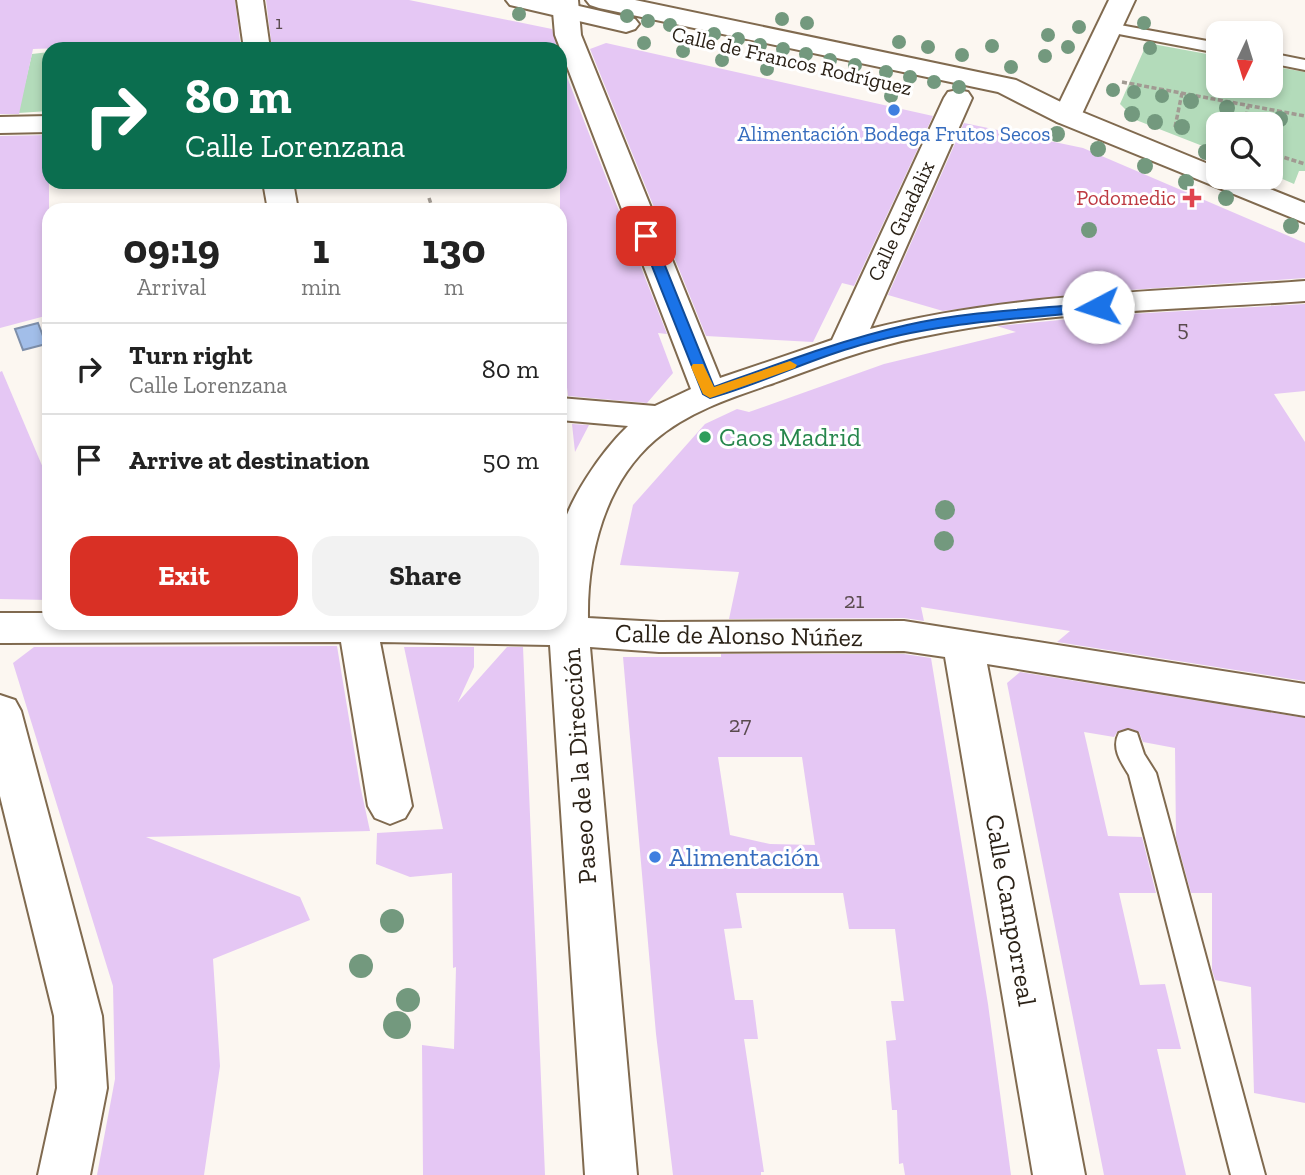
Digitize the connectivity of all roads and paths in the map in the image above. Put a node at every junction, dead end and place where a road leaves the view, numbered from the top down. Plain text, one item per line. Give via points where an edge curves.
1 (250, 0) edge
2 (519, 0) edge
3 (598, 0) edge
4 (1122, 0) edge
5 (640, 4) edge
6 (565, 5) edge
7 (1109, 27) junction
8 (256, 42) edge
9 (1206, 46) edge
10 (1283, 61) edge
11 (1305, 65) edge
12 (1122, 82) dead end
13 (1182, 93) junction
14 (958, 98) junction
15 (1248, 106) junction
16 (1247, 112) edge
17 (1067, 116) junction
18 (1305, 116) edge
19 (42, 124) edge
20 (0, 125) edge
21 (1173, 137) dead end
22 (1283, 157) edge
23 (1305, 164) edge
24 (429, 198) dead end
25 (431, 203) edge
26 (1305, 214) edge
27 (1305, 291) edge
28 (846, 345) junction
29 (710, 394) junction
30 (567, 410) edge
31 (660, 418) junction
32 (0, 628) edge
33 (42, 628) edge
34 (359, 630) edge
35 (534, 630) edge
36 (569, 631) junction
37 (963, 645) junction
38 (1305, 701) edge
39 (0, 711) edge
40 (1128, 740) dead end
41 (390, 806) dead end
42 (64, 1175) edge
43 (611, 1175) edge
44 (1059, 1175) edge
45 (1248, 1175) edge

1 - 8 street
2 - 6 street, Calle de Francos Rodríguez
3 - 5 street, Calle de Francos Rodríguez
4 - 7 street
5 - 17 street, Calle de Francos Rodríguez via 1006,86
6 - 14 street, Calle de Francos Rodríguez
6 - 29 street via 582,106
7 - 9 lane
7 - 17 street
10 - 11 lane
12 - 13 path
13 - 15 path
13 - 21 path
14 - 17 street, Calle de Francos Rodríguez
14 - 28 street, Calle Guadalix
15 - 16 path
15 - 18 path
17 - 26 street, Calle de Francos Rodríguez
19 - 20 street
22 - 23 path
24 - 25 path
27 - 28 street, Paseo de la Dirección via 947,322
28 - 29 street, Paseo de la Dirección
29 - 31 street, Paseo de la Dirección
30 - 31 street
31 - 36 street, Paseo de la Dirección via 617,460 580,534 569,582
32 - 33 street, Calle de Alonso Núñez
34 - 41 street
35 - 36 street, Calle de Alonso Núñez
36 - 37 street, Calle de Alonso Núñez via 659,636 904,636
36 - 43 street, Paseo de la Dirección
37 - 38 street, Calle de Alonso Núñez via 1129,682
37 - 44 street, Calle Camporreal
39 - 42 street via 78,1016 82,1088
40 - 45 lane via 1142,773

